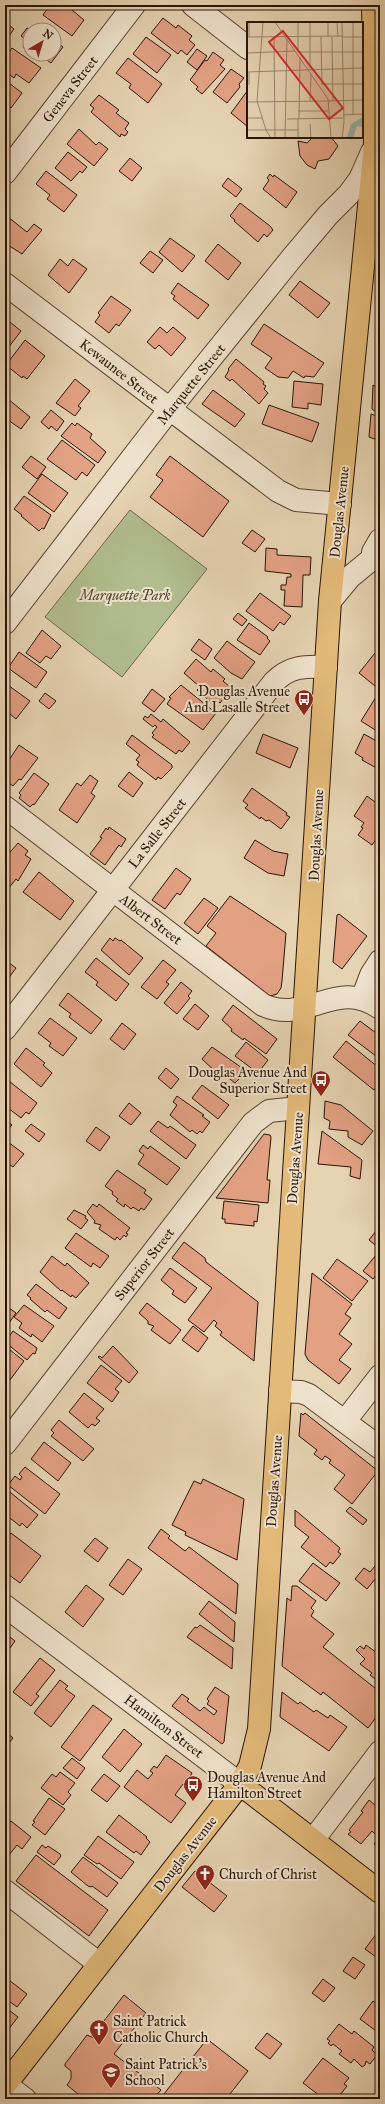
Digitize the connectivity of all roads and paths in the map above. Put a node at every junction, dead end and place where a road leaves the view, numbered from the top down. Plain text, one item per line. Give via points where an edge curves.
1 (134, 5) edge
2 (193, 5) edge
3 (373, 5) edge
4 (247, 47) edge
5 (372, 143) edge
6 (5, 173) edge
7 (5, 284) edge
8 (169, 410) junction
9 (340, 504) junction
10 (378, 554) edge
11 (330, 601) junction
12 (5, 623) edge
13 (326, 667) junction
14 (5, 807) edge
15 (112, 890) junction
16 (380, 962) edge
17 (371, 1003) edge
18 (305, 1008) junction
19 (5, 1029) edge
20 (298, 1108) junction
21 (380, 1376) edge
22 (280, 1391) junction
23 (345, 1421) junction
24 (5, 1444) edge
25 (380, 1448) edge
26 (5, 1606) edge
27 (380, 1752) edge
28 (240, 1784) junction
29 (312, 1840) junction
30 (5, 1891) edge
31 (380, 1892) edge
32 (98, 1963) junction
33 (5, 2084) edge
34 (25, 2099) edge

1 - 6 street, Geneva Street
2 - 4 street
3 - 5 main road, Douglas Avenue
5 - 8 street, Marquette Street via 360,179 349,194 291,258
5 - 9 main road, Douglas Avenue
7 - 8 street, Kewaunee Street
8 - 9 street, Kewaunee Street via 286,497 299,501
8 - 12 street, Marquette Street
9 - 11 main road, Douglas Avenue
10 - 11 street via 350,577
11 - 13 main road, Douglas Avenue
13 - 15 street, La Salle Street via 294,668 274,682
13 - 18 main road, Douglas Avenue
14 - 15 street, Albert Street
15 - 18 street, Albert Street via 260,1003 282,1010
15 - 19 street, La Salle Street
16 - 17 street via 370,975
17 - 18 street, Albert Street via 346,996
18 - 20 main road, Douglas Avenue
20 - 22 main road, Douglas Avenue
20 - 24 street, Superior Street via 269,1111 253,1123
21 - 23 street
22 - 23 street via 309,1395
22 - 28 main road, Douglas Avenue via 258,1729 250,1766
23 - 25 street
26 - 28 street, Hamilton Street
27 - 29 street
28 - 29 main road, Hamilton Street
28 - 32 main road, Douglas Avenue
29 - 31 main road, Hamilton Street
30 - 32 street
32 - 33 main road, Douglas Avenue
33 - 34 street

